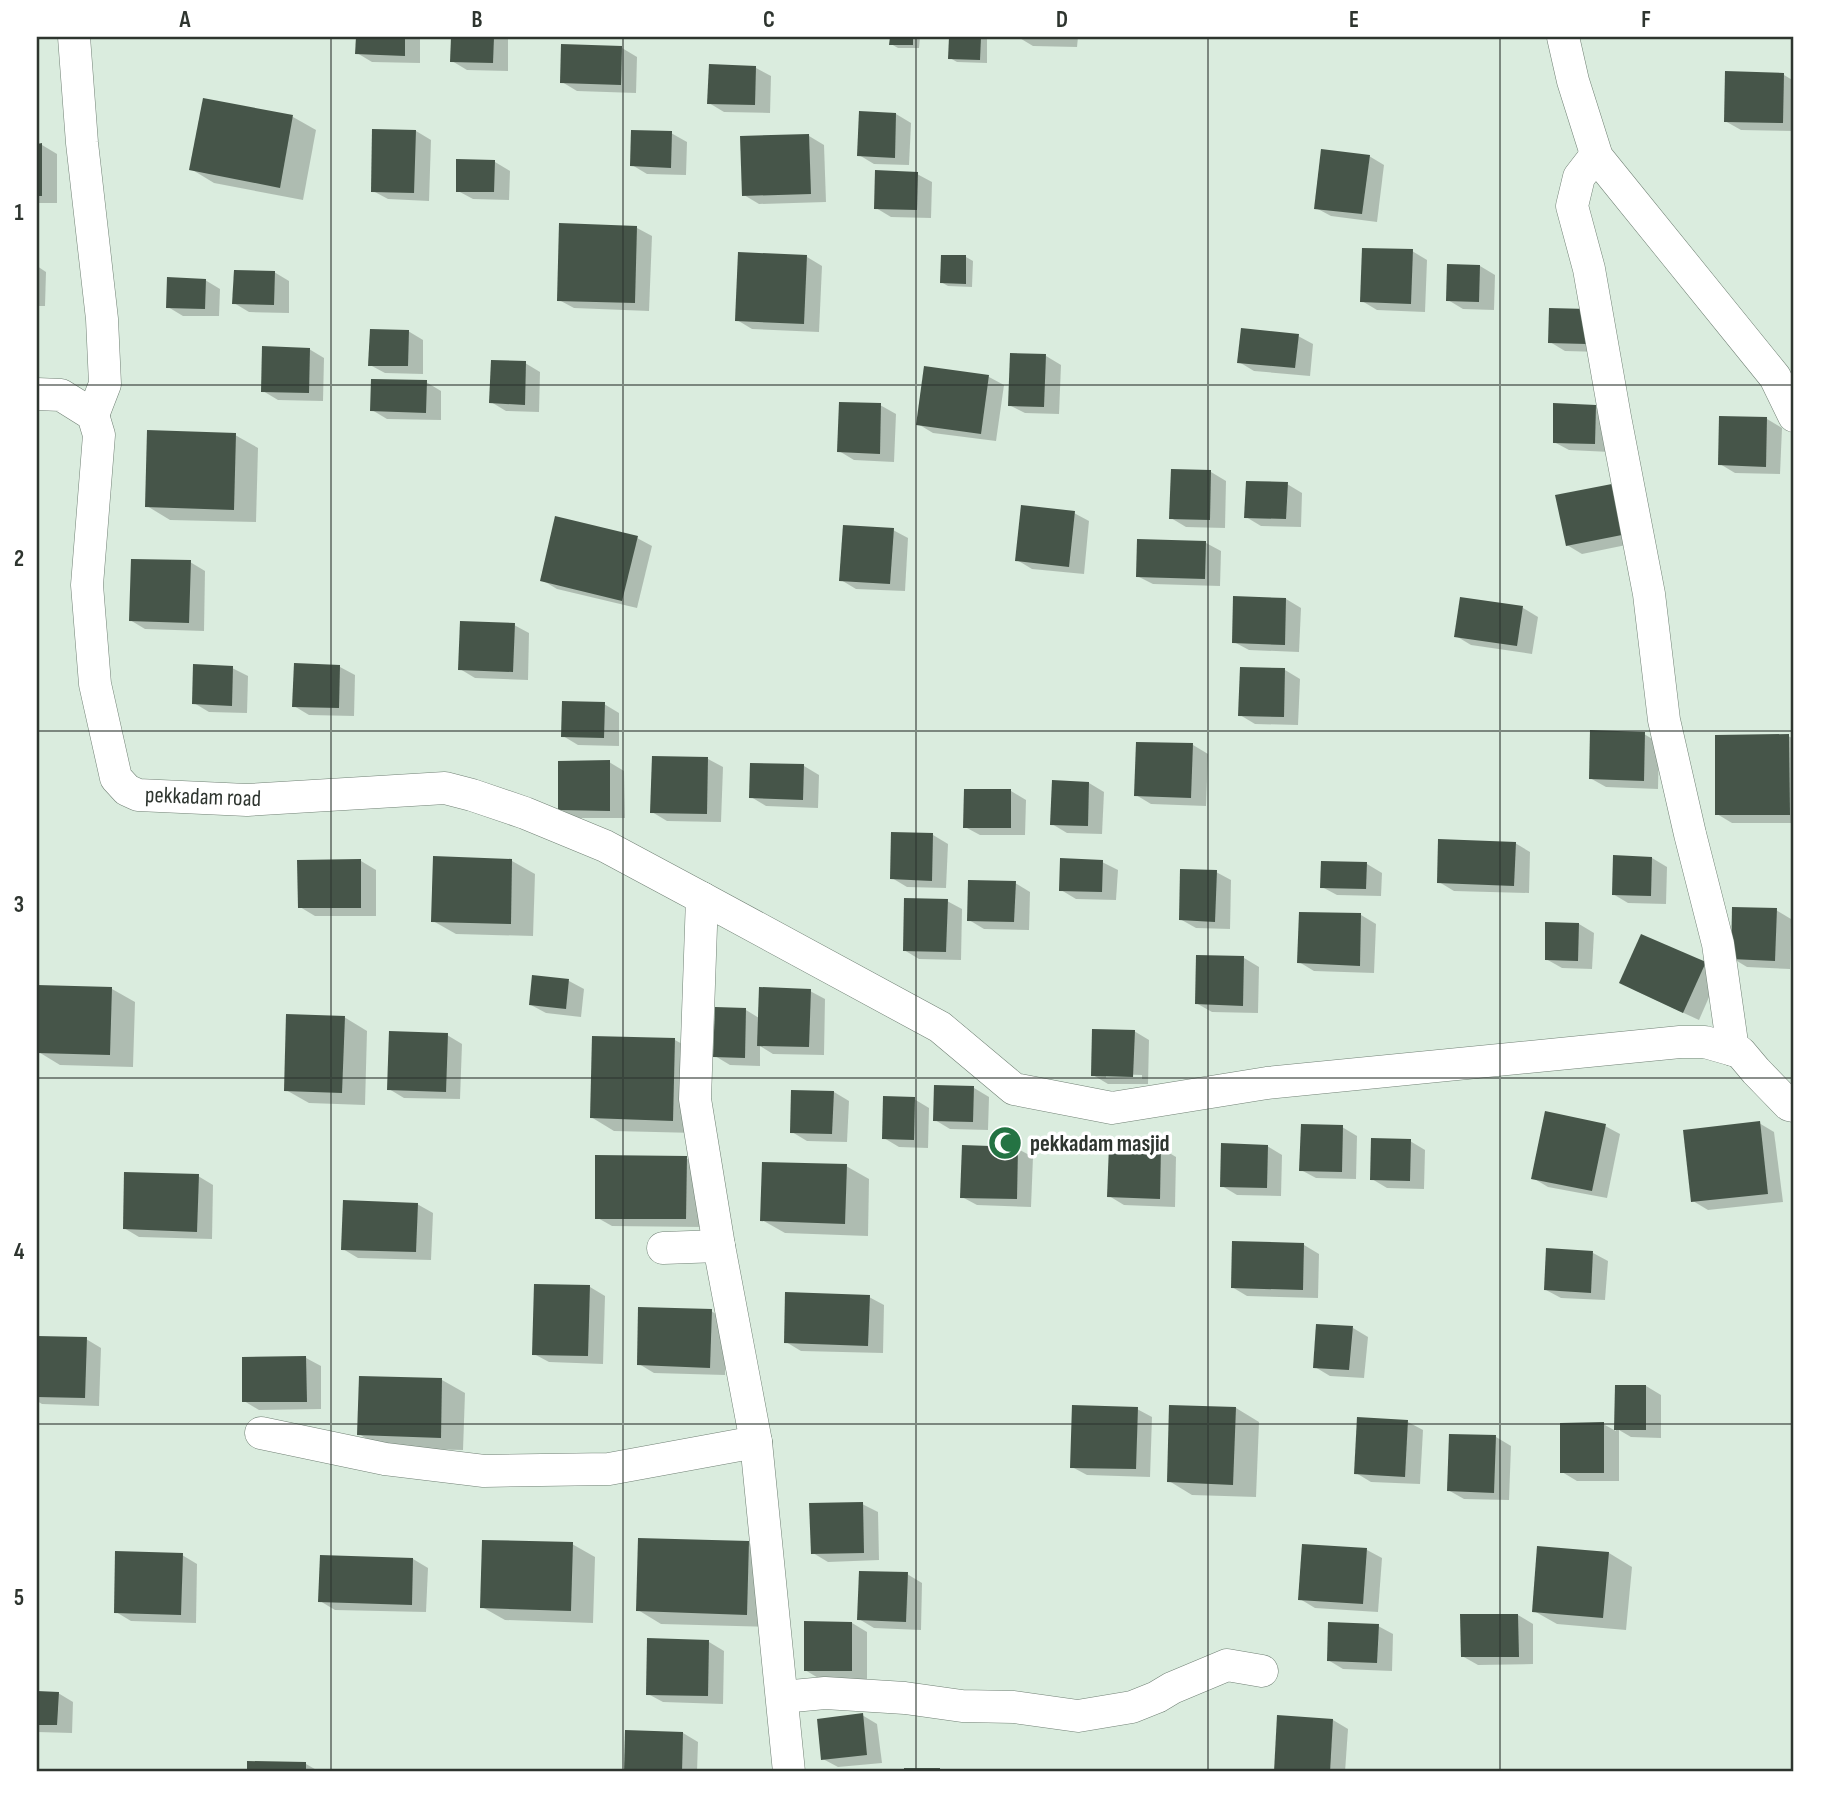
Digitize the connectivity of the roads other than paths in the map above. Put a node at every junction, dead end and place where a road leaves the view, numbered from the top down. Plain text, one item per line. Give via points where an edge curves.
1 (74, 37) edge
2 (1563, 37) edge
3 (1596, 155) junction
4 (37, 394) edge
5 (93, 415) junction
6 (1794, 416) edge
7 (702, 898) junction
8 (1732, 1050) junction
9 (1794, 1106) edge
10 (719, 1246) junction
11 (663, 1248) dead end
12 (261, 1433) dead end
13 (756, 1442) junction
14 (1262, 1671) dead end
15 (782, 1697) junction
16 (789, 1772) edge

1 - 5 street via 102,318 105,384
2 - 3 street
3 - 6 street via 1775,377
3 - 8 street via 1579,177 1572,206 1589,270 1649,594 1664,720 1718,944
4 - 5 street via 61,395
5 - 7 street, pekkadam road via 99,435 87,585 95,684 116,778 127,790 247,800 445,788 525,813 605,846
7 - 8 street, pekkadam road via 940,1027 1014,1089 1112,1108 1267,1083 1666,1043 1705,1042
7 - 10 street via 695,1099
8 - 9 street via 1740,1052
10 - 11 street
10 - 13 street
12 - 13 street via 385,1459 484,1471 609,1469
13 - 15 street
14 - 15 street via 1227,1665 1132,1707 1078,1716 905,1698 825,1693
15 - 16 street

